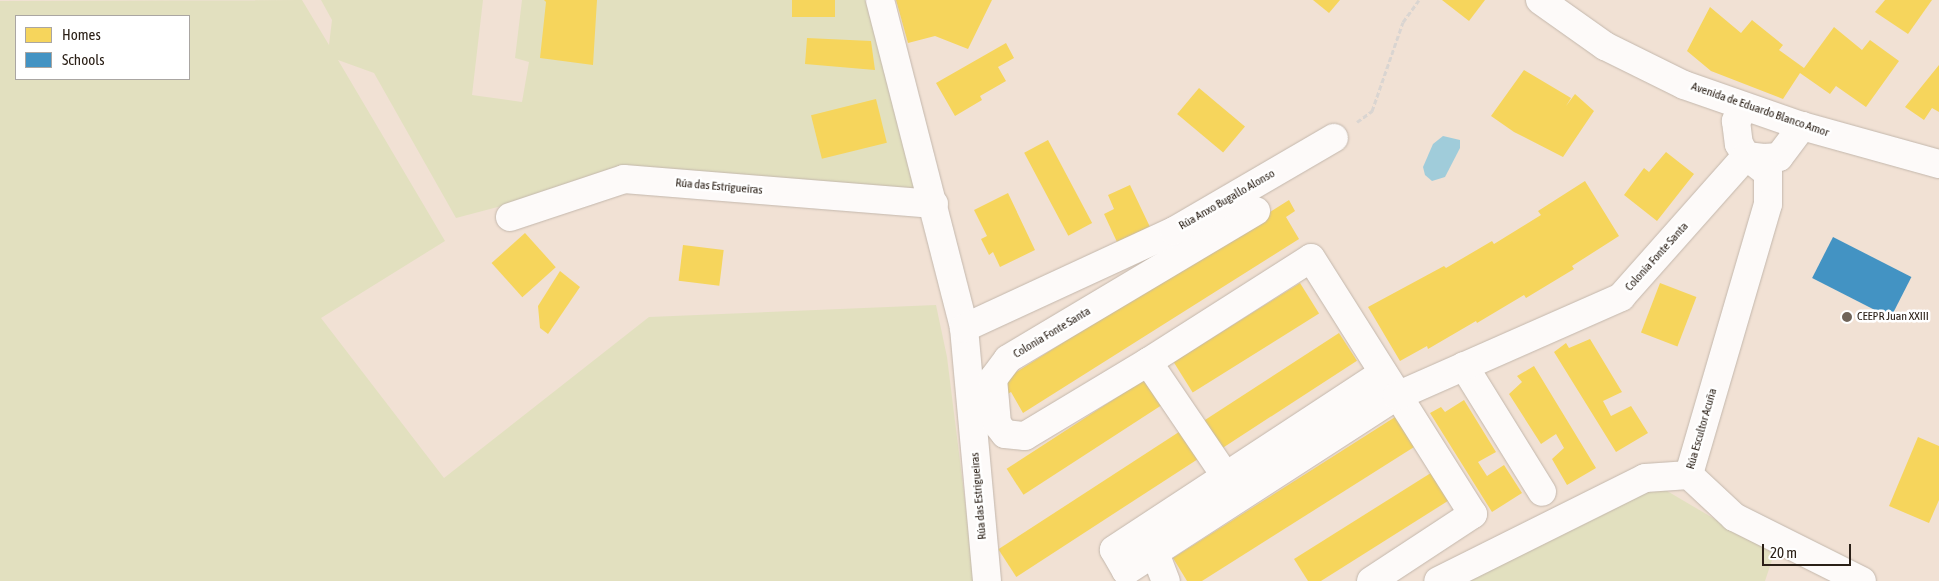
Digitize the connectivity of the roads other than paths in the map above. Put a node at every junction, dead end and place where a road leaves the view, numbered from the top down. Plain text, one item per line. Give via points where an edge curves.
1 (880, 0) edge
2 (1540, 0) edge
3 (1745, 108) junction
4 (1802, 126) junction
5 (1334, 138) road end
6 (1746, 156) junction
7 (1939, 164) edge
8 (934, 204) junction
9 (1256, 211) dead end
10 (510, 217) dead end
11 (964, 328) junction
12 (1148, 362) junction
13 (1464, 366) junction
14 (1383, 372) junction
15 (1397, 396) junction
16 (1689, 475) junction
17 (1233, 486) junction
18 (1542, 492) dead end
19 (1155, 553) junction
20 (986, 581) edge
21 (1166, 581) edge
22 (1371, 581) edge
23 (1438, 581) edge
24 (1862, 581) edge

1 - 8 street, Rúa das Estrigueiras
2 - 3 street, Avenida de Eduardo Blanco Amor via 1605,46 1684,85
3 - 4 street, Avenida de Eduardo Blanco Amor
3 - 6 street via 1736,120 1739,144
4 - 6 street via 1779,156
4 - 7 street, Avenida de Eduardo Blanco Amor
5 - 11 street, Rúa Anxo Bugallo Alonso via 1174,231
6 - 13 street, Colonia Fonte Santa via 1621,297
6 - 16 street, Rúa Escultor Acuña via 1768,173 1768,204
8 - 10 street, Rúa das Estrigueiras via 624,179
8 - 11 street, Rúa das Estrigueiras
9 - 12 street, Colonia Fonte Santa via 1008,359 992,378 997,424 1005,434 1025,436
11 - 20 street, Rúa das Estrigueiras
12 - 14 street, Colonia Fonte Santa via 1311,258
12 - 17 street
13 - 15 street, Colonia Fonte Santa
13 - 18 street
14 - 15 street, Colonia Fonte Santa
14 - 17 street, Colonia Fonte Santa
15 - 17 street, Colonia Fonte Santa
15 - 22 street, Colonia Fonte Santa via 1473,514
16 - 23 street, Rúa Escultor Acuña via 1645,478
16 - 24 street via 1734,517
17 - 19 street, Colonia Fonte Santa
17 - 19 street, Colonia Fonte Santa via 1114,550 1126,571
19 - 21 street

